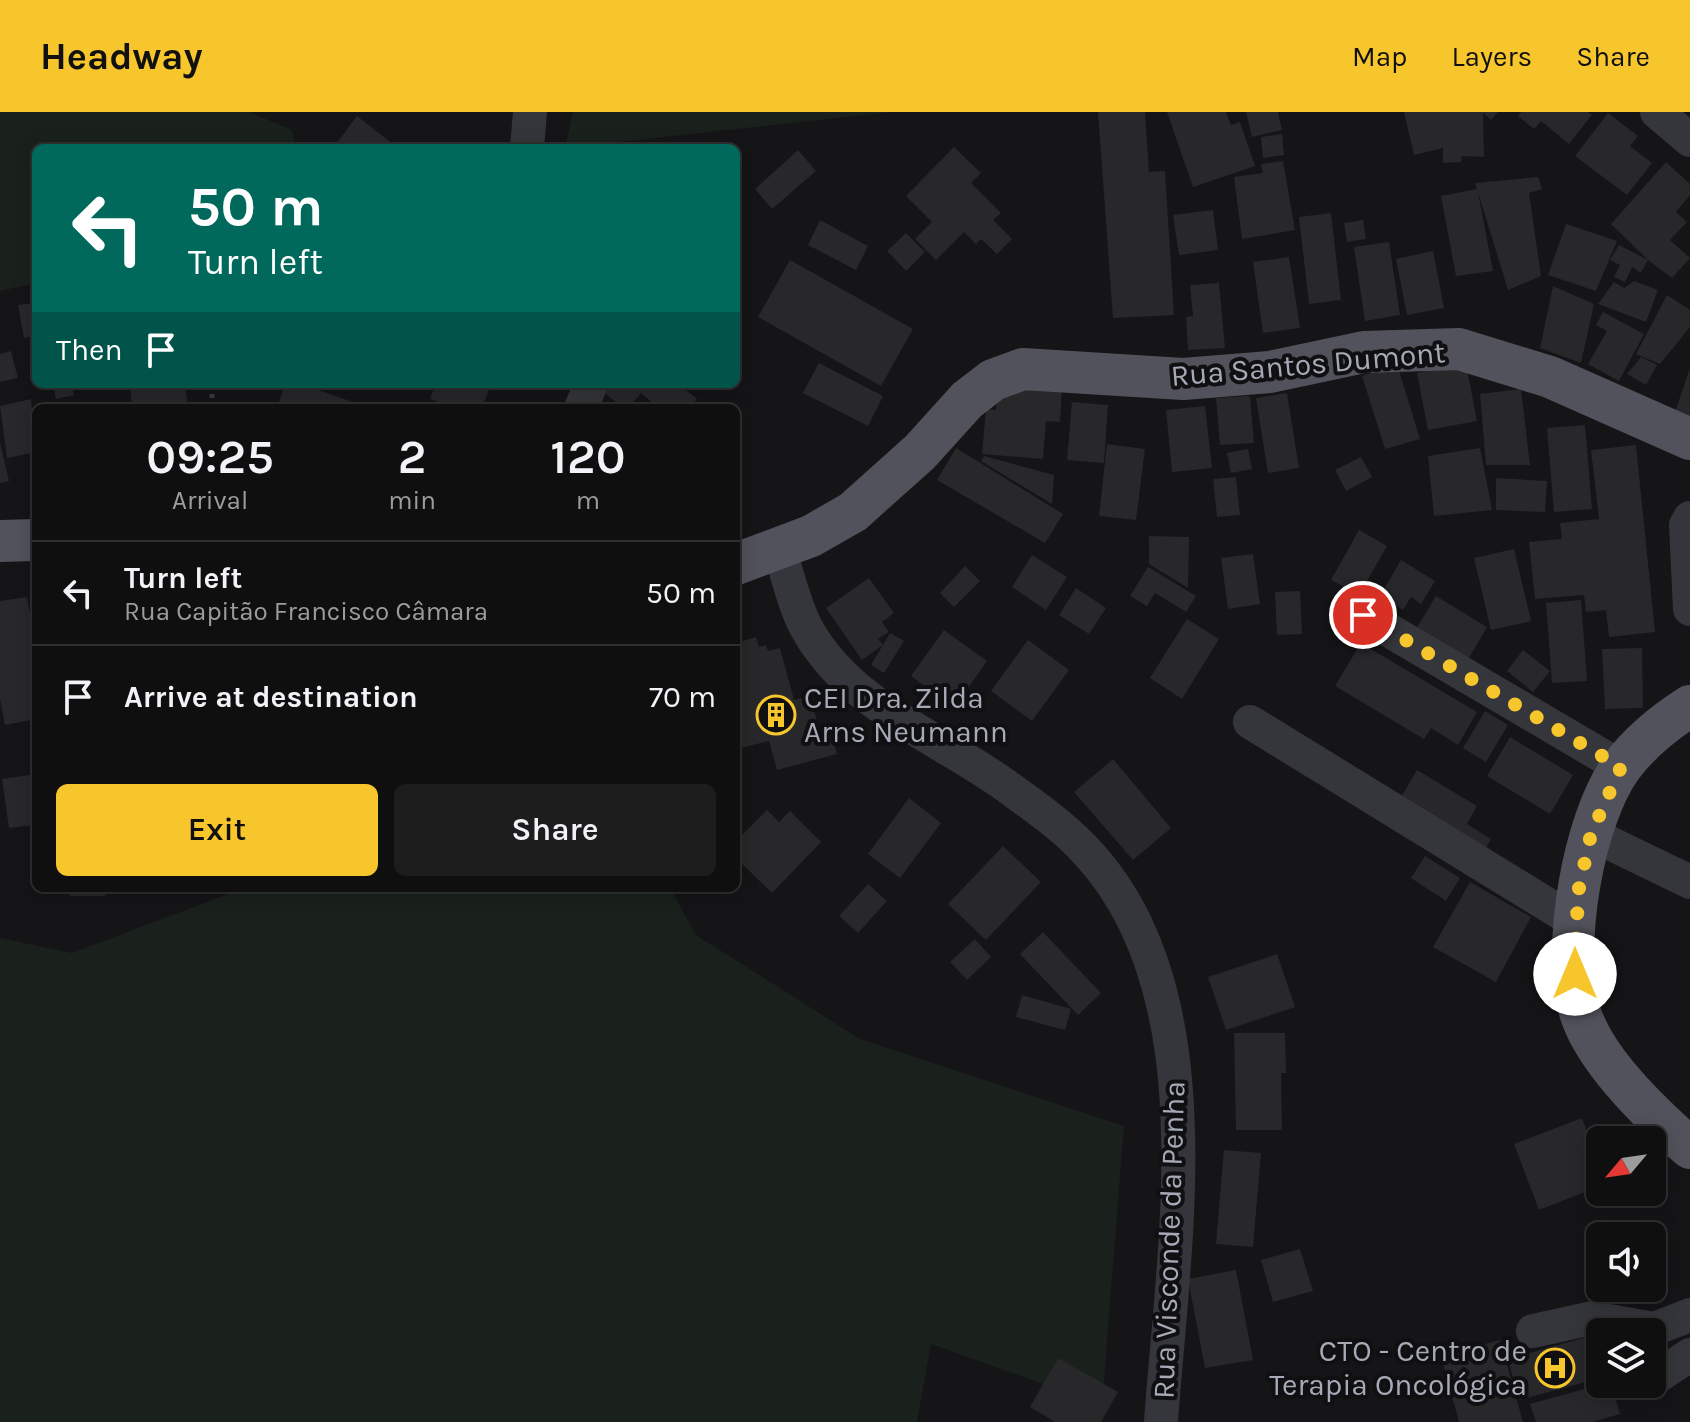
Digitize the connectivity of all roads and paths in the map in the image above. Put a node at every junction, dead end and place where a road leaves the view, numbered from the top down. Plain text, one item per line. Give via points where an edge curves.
1 (530, 112) edge
2 (1657, 112) edge
3 (1690, 140) edge
4 (527, 144) edge
5 (1690, 439) edge
6 (1690, 518) edge
7 (32, 540) edge
8 (0, 541) edge
9 (779, 549) junction
10 (740, 563) edge
11 (1690, 609) edge
12 (1363, 615) dead end
13 (1690, 706) edge
14 (1250, 722) dead end
15 (1621, 767) junction
16 (1592, 835) junction
17 (1690, 882) edge
18 (1574, 921) junction
19 (1690, 1148) edge
20 (1690, 1315) edge
21 (1533, 1331) dead end
22 (1690, 1355) edge
23 (1666, 1371) edge
24 (1161, 1422) edge

1 - 4 street
2 - 3 street
5 - 9 main road, Rua Santos Dumont via 1550,377 1459,349 1364,352 1270,372 1183,379 1023,369 993,380 967,400 920,452 853,512
6 - 11 street
7 - 8 main road
9 - 10 main road, Rua Santos Dumont
9 - 24 street, Rua Visconde da Penha via 806,628 847,682 1005,785 1086,850 1123,903 1158,977 1176,1067 1177,1186
12 - 15 street
13 - 15 main road via 1662,724
14 - 18 street
15 - 16 main road
16 - 17 street
16 - 18 main road
18 - 19 main road via 1580,1013 1605,1058 1656,1119
20 - 21 street via 1654,1329 1592,1318
22 - 23 street

